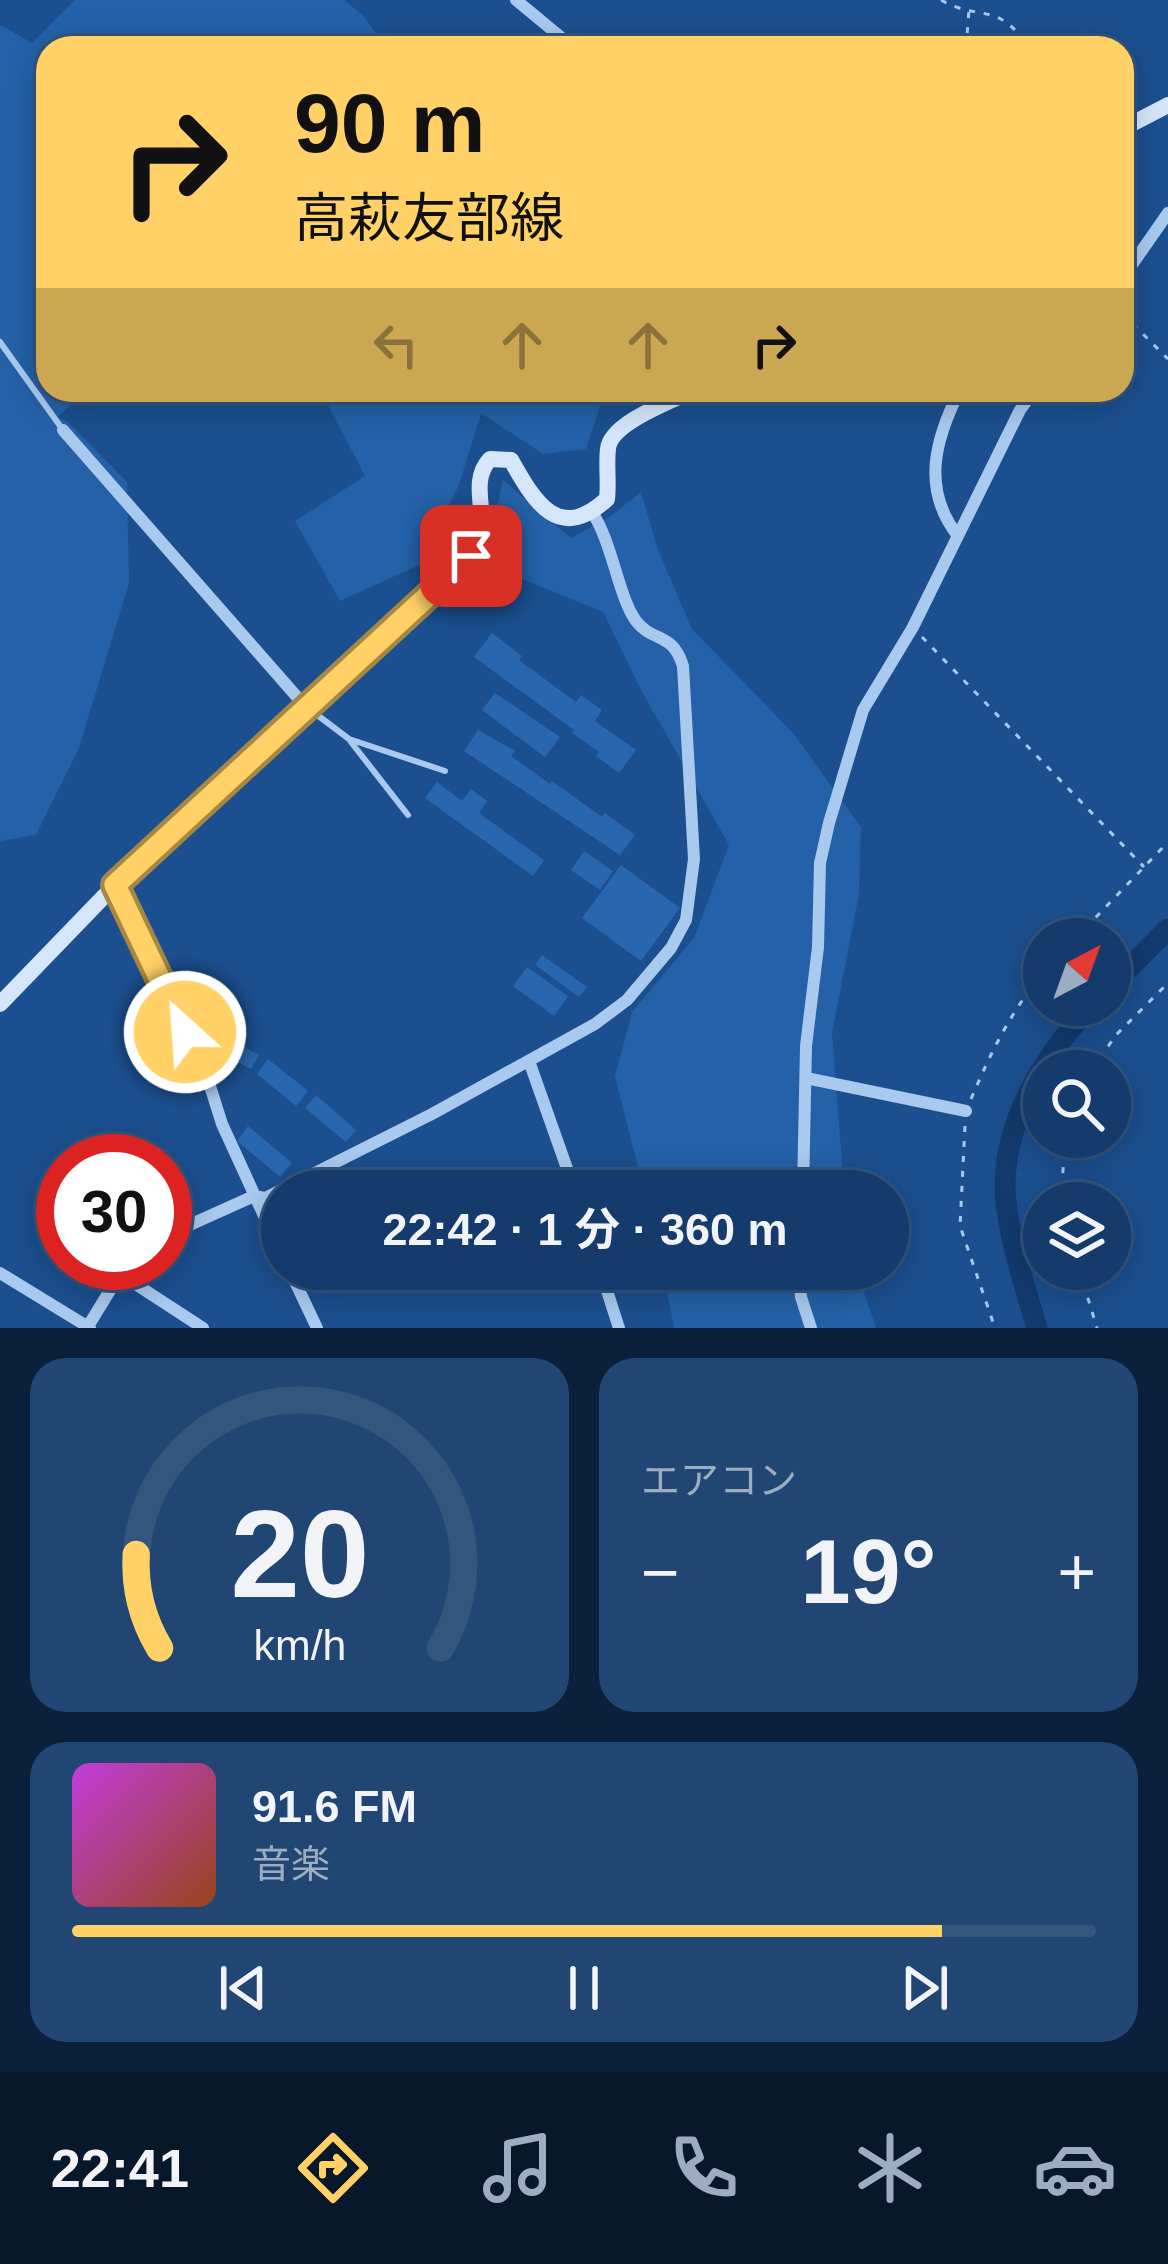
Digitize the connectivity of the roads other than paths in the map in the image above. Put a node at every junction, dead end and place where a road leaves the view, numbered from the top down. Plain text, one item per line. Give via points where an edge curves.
1 (516, 0) edge
2 (560, 36) edge
3 (1168, 105) edge
4 (1134, 123) edge
5 (1168, 213) edge
6 (1134, 262) edge
7 (0, 342) edge
8 (36, 392) edge
9 (43, 402) edge
10 (670, 402) edge
11 (954, 402) edge
12 (1026, 402) edge
13 (63, 430) joint
14 (592, 512) junction
15 (958, 536) junction
16 (305, 706) junction
17 (349, 739) junction
18 (445, 771) dead end
19 (408, 815) dead end
20 (115, 885) junction
21 (0, 1004) edge
22 (529, 1061) junction
23 (806, 1078) junction
24 (966, 1111) road end
25 (567, 1170) edge
26 (804, 1170) edge
27 (254, 1196) junction
28 (261, 1211) edge
29 (192, 1225) edge
30 (0, 1274) edge
31 (110, 1290) edge
32 (144, 1290) edge
33 (299, 1290) edge
34 (607, 1290) edge
35 (800, 1290) edge
36 (88, 1328) edge
37 (203, 1328) edge
38 (317, 1328) edge
39 (619, 1328) edge
40 (811, 1328) edge

1 - 2 street
3 - 4 main road
5 - 6 street
7 - 8 lane
9 - 13 lane
10 - 14 main road via 612,436 607,499
11 - 15 street via 934,465 935,493
12 - 15 street
13 - 16 street
14 - 16 main road via 556,517 512,460 490,459 482,467 482,532 471,556
14 - 22 street via 635,620 678,651 694,860 686,920 671,948 627,1000
15 - 23 street via 863,710 829,823
16 - 17 lane
16 - 20 main road
17 - 18 lane
17 - 19 lane
20 - 21 main road
20 - 27 street via 204,1067
22 - 25 street
22 - 27 street via 266,1198
23 - 24 street
23 - 26 street
27 - 28 street
27 - 29 street
30 - 36 street
31 - 36 street
32 - 37 street
33 - 38 street
34 - 39 street
35 - 40 street

